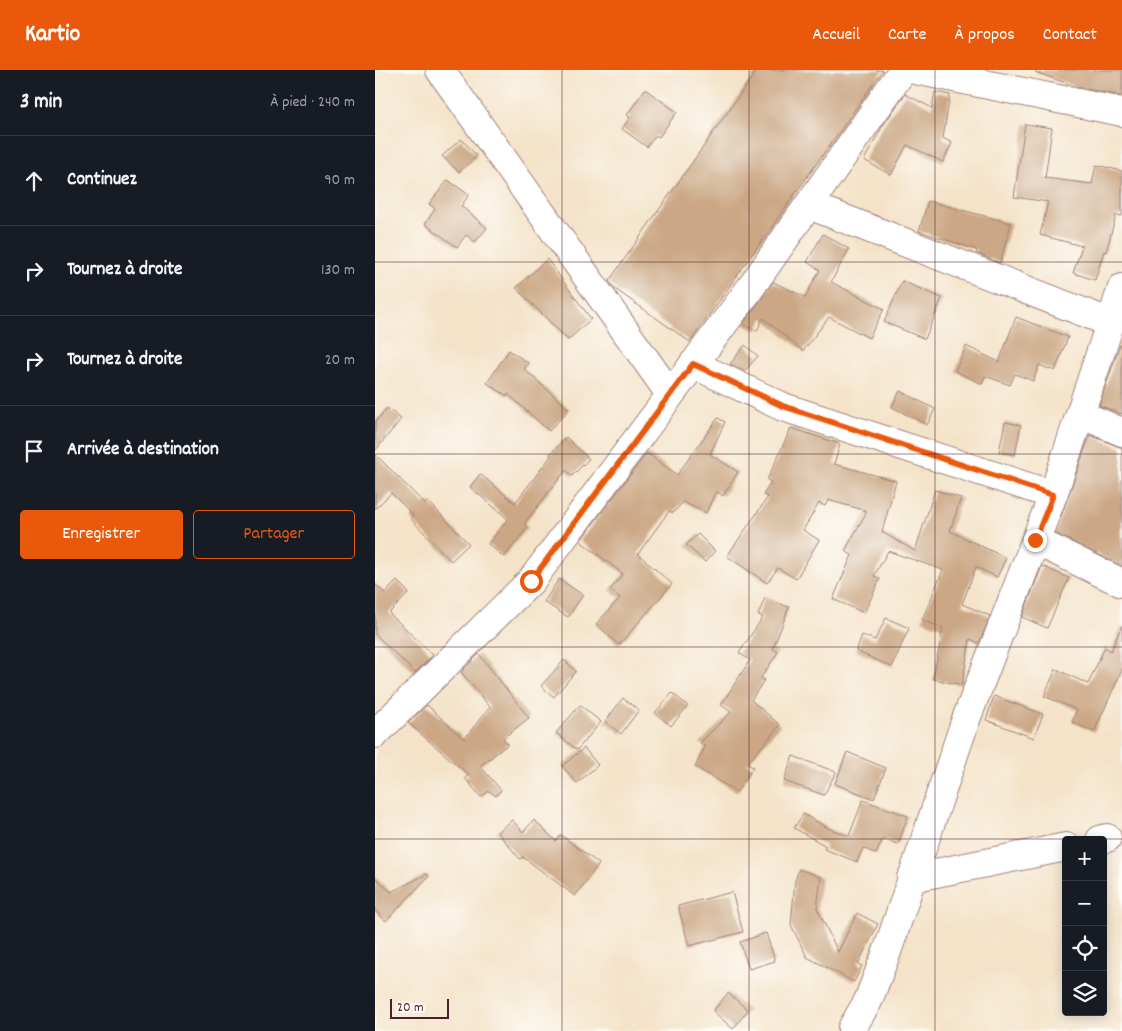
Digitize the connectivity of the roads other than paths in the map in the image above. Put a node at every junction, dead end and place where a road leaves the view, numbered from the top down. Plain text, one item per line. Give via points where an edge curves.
1 (440, 70) edge
2 (903, 70) edge
3 (915, 70) edge
4 (1122, 112) edge
5 (809, 205) junction
6 (1122, 288) edge
7 (1111, 323) junction
8 (693, 364) junction
9 (670, 394) junction
10 (1080, 414) junction
11 (1122, 432) edge
12 (1053, 495) junction
13 (1035, 540) junction
14 (1122, 583) edge
15 (375, 734) edge
16 (1062, 848) edge
17 (911, 878) junction
18 (852, 1028) dead end

1 - 9 street
2 - 5 street
3 - 4 street
5 - 7 street
5 - 8 street
6 - 7 street
7 - 10 street
8 - 9 street
8 - 12 street via 783,406
9 - 15 street via 531,581
10 - 11 street
10 - 12 street
12 - 13 street
13 - 14 street
13 - 17 street via 965,722
16 - 17 street
17 - 18 street via 871,992

